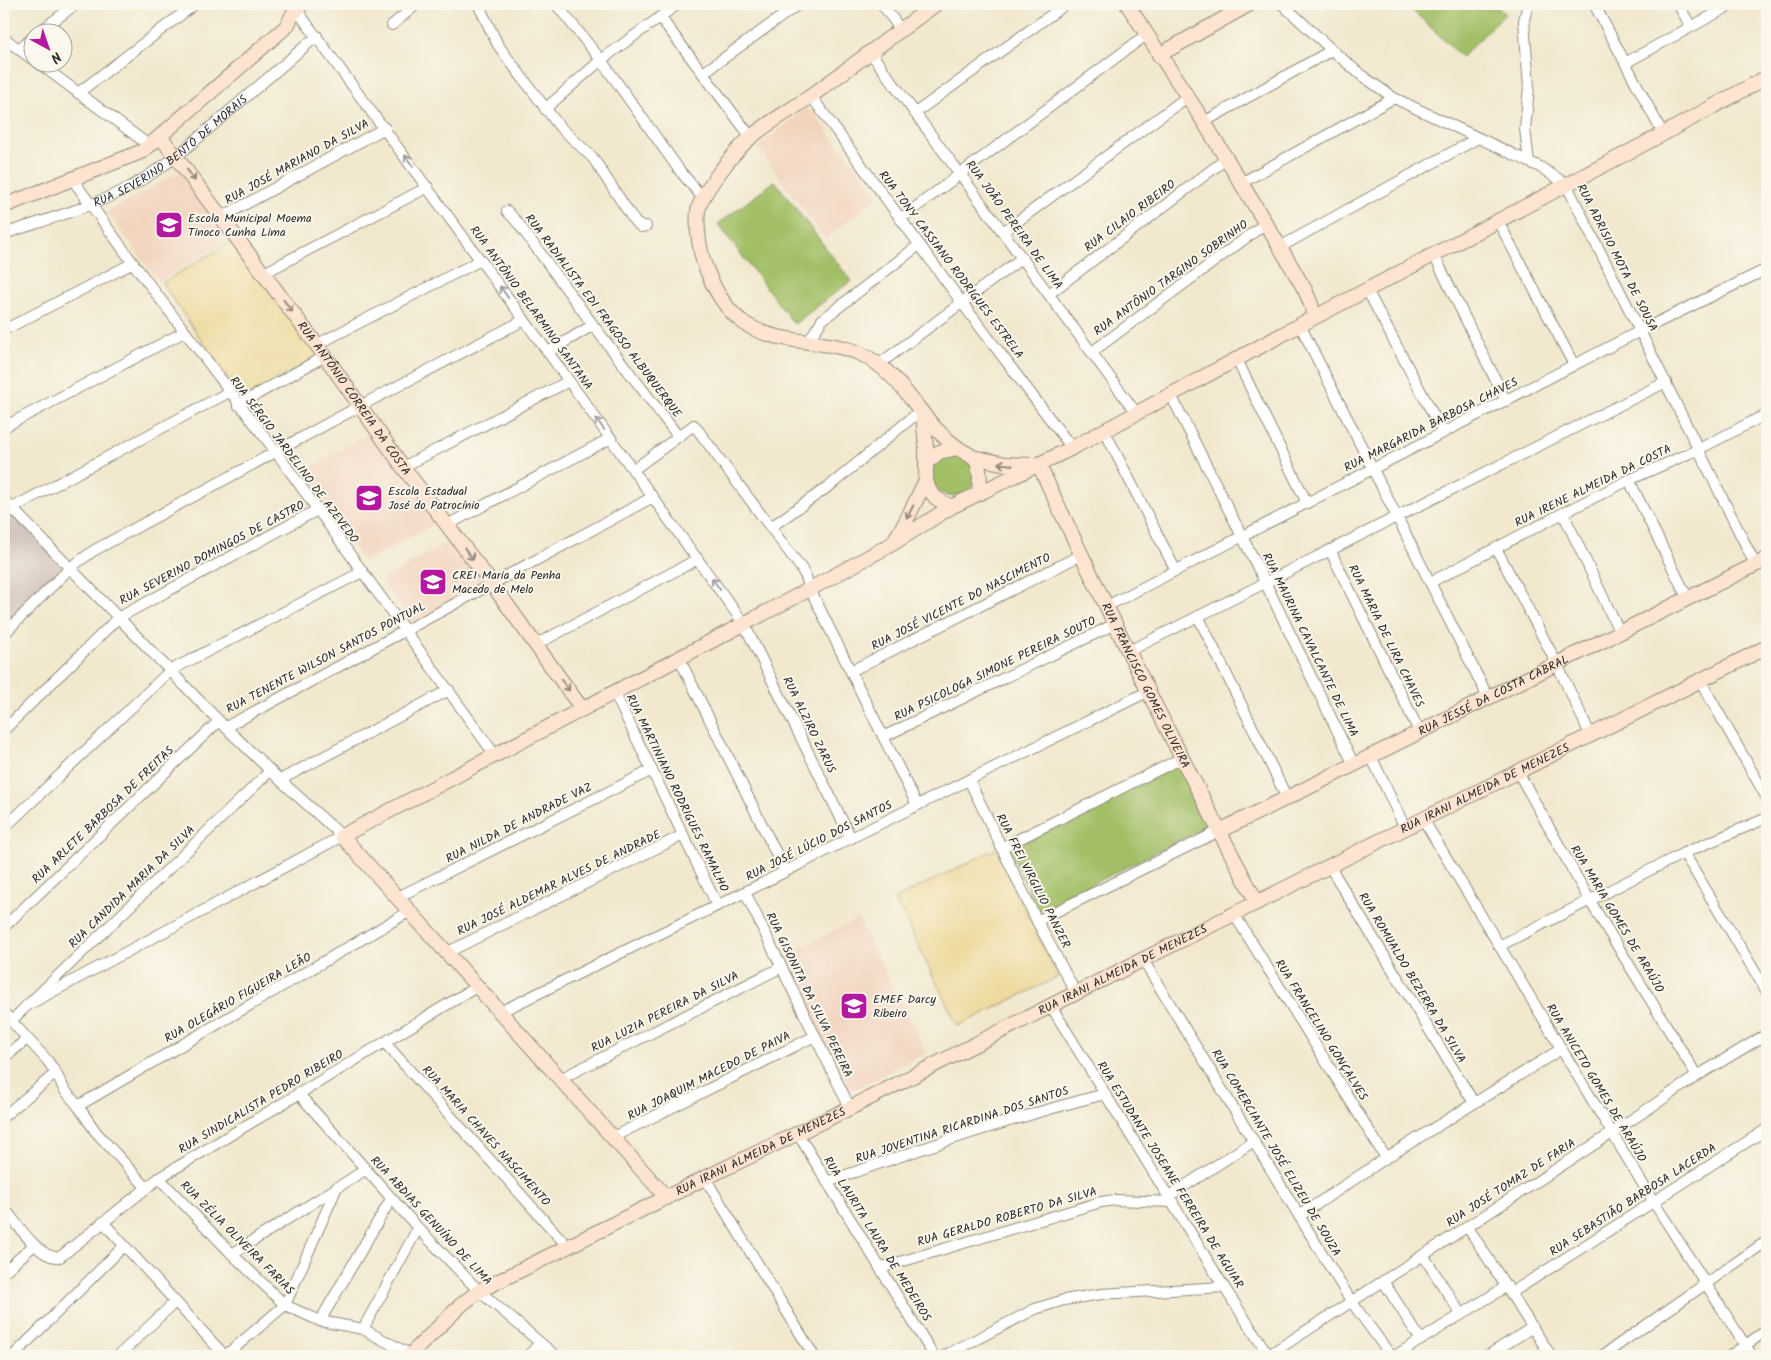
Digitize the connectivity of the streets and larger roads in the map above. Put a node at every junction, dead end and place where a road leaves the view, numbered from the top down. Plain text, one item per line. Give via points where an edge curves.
1 (76, 4) edge
2 (195, 4) edge
3 (417, 4) edge
4 (478, 4) edge
5 (556, 4) edge
6 (678, 4) edge
7 (799, 4) edge
8 (882, 4) edge
9 (936, 4) edge
10 (1066, 4) edge
11 (1127, 4) edge
12 (1250, 4) edge
13 (1282, 4) edge
14 (1528, 4) edge
15 (1594, 4) edge
16 (1678, 4) edge
17 (1733, 4) edge
18 (297, 5) edge
19 (1235, 7) edge
20 (660, 17) junction
21 (52, 22) edge
22 (392, 25) dead end
23 (1691, 27) junction
24 (901, 30) junction
25 (1146, 35) junction
26 (317, 36) junction
27 (4, 38) edge
28 (22, 46) edge
29 (19, 48) junction
30 (1332, 50) junction
31 (22, 51) edge
32 (870, 52) junction
33 (1159, 55) junction
34 (601, 60) junction
35 (1625, 63) junction
36 (50, 72) edge
37 (703, 73) junction
38 (1767, 77) edge
39 (78, 93) junction
40 (811, 96) junction
41 (1187, 97) junction
42 (1394, 98) junction
43 (545, 109) junction
44 (915, 112) junction
45 (1204, 122) junction
46 (385, 128) junction
47 (1663, 134) junction
48 (161, 137) junction
49 (751, 137) junction
50 (1478, 138) junction
51 (150, 146) junction
52 (177, 156) junction
53 (1226, 158) junction
54 (1528, 162) junction
55 (960, 172) junction
56 (73, 180) junction
57 (1241, 183) junction
58 (1566, 184) junction
59 (428, 187) junction
60 (703, 198) junction
61 (91, 204) junction
62 (4, 206) edge
63 (507, 211) dead end
64 (222, 217) junction
65 (900, 218) junction
66 (1498, 221) junction
67 (1266, 224) junction
68 (646, 226) dead end
69 (1003, 232) junction
70 (4, 234) edge
71 (919, 245) junction
72 (1280, 247) junction
73 (1434, 255) junction
74 (1022, 258) junction
75 (481, 260) junction
76 (133, 263) junction
77 (1767, 269) edge
78 (264, 273) junction
79 (1368, 290) junction
80 (1049, 294) junction
81 (962, 303) junction
82 (1314, 317) junction
83 (524, 320) junction
84 (1300, 325) junction
85 (592, 326) junction
86 (4, 330) edge
87 (1640, 331) junction
88 (184, 332) junction
89 (808, 342) junction
90 (320, 351) junction
91 (548, 352) junction
92 (1092, 352) junction
93 (1238, 360) junction
94 (878, 365) junction
95 (1574, 366) junction
96 (569, 380) junction
97 (1666, 382) junction
98 (229, 392) junction
99 (1171, 395) junction
100 (1506, 400) junction
101 (238, 405) junction
102 (360, 406) junction
103 (922, 413) junction
104 (1137, 414) junction
105 (1766, 416) edge
106 (4, 427) edge
107 (1104, 430) junction
108 (1443, 433) junction
109 (678, 436) junction
110 (610, 438) junction
111 (958, 448) junction
112 (1072, 448) junction
113 (1698, 449) junction
114 (276, 452) junction
115 (972, 457) junction
116 (927, 462) junction
117 (1039, 465) junction
118 (403, 467) junction
119 (1374, 469) junction
120 (634, 470) junction
121 (926, 480) junction
122 (1629, 480) junction
123 (979, 492) junction
124 (653, 497) junction
125 (4, 500) edge
126 (1307, 503) junction
127 (951, 506) junction
128 (12, 508) junction
129 (317, 510) junction
130 (1563, 512) junction
131 (1396, 517) junction
132 (447, 525) junction
133 (771, 527) junction
134 (1242, 537) junction
135 (892, 544) junction
136 (1496, 548) junction
137 (1330, 550) junction
138 (1081, 555) junction
139 (698, 559) junction
140 (1761, 563) edge
141 (70, 568) junction
142 (1176, 571) junction
143 (362, 572) junction
144 (1265, 582) junction
145 (1431, 582) junction
146 (492, 584) junction
147 (810, 589) junction
148 (1688, 599) junction
149 (1107, 606) junction
150 (1198, 616) junction
151 (118, 618) junction
152 (744, 624) junction
153 (1116, 624) junction
154 (405, 629) junction
155 (1620, 633) junction
156 (4, 634) edge
157 (535, 645) junction
158 (1767, 647) edge
159 (1129, 650) junction
160 (679, 658) junction
161 (1557, 664) junction
162 (171, 670) junction
163 (852, 671) junction
164 (1701, 682) junction
165 (449, 690) junction
166 (1149, 691) junction
167 (614, 692) junction
168 (1489, 699) junction
169 (582, 709) junction
170 (223, 724) junction
171 (4, 730) edge
172 (1420, 733) junction
173 (885, 736) junction
174 (1591, 736) junction
175 (495, 755) junction
176 (1371, 756) junction
177 (1182, 758) junction
178 (1354, 765) junction
179 (652, 770) junction
180 (270, 771) junction
181 (1518, 772) junction
182 (280, 780) junction
183 (969, 780) junction
184 (1287, 798) junction
185 (1767, 798) edge
186 (917, 805) junction
187 (1767, 818) edge
188 (1423, 819) junction
189 (4, 828) edge
190 (1405, 828) junction
191 (1219, 831) junction
192 (683, 835) junction
193 (342, 836) junction
194 (851, 838) junction
195 (1001, 848) junction
196 (1684, 854) junction
197 (1330, 866) junction
198 (786, 871) junction
199 (745, 892) junction
200 (398, 897) junction
201 (1590, 901) junction
202 (1256, 903) junction
203 (717, 905) junction
204 (410, 911) junction
205 (1234, 914) junction
206 (1037, 921) junction
207 (4, 926) edge
208 (1499, 946) junction
209 (446, 953) junction
210 (1143, 960) junction
211 (782, 967) junction
212 (478, 986) junction
213 (1076, 992) junction
214 (1767, 992) edge
215 (26, 1006) junction
216 (1051, 1006) junction
217 (500, 1012) junction
218 (8, 1017) edge
219 (1767, 1034) edge
220 (815, 1036) junction
221 (27, 1039) junction
222 (385, 1043) junction
223 (1561, 1048) junction
224 (4, 1058) edge
225 (56, 1072) junction
226 (1697, 1076) junction
227 (560, 1078) junction
228 (298, 1093) junction
229 (1106, 1094) junction
230 (1474, 1103) junction
231 (78, 1106) junction
232 (850, 1108) junction
233 (4, 1116) edge
234 (1767, 1128) edge
235 (1612, 1133) junction
236 (798, 1134) junction
237 (613, 1137) junction
238 (1254, 1141) junction
239 (1386, 1158) junction
240 (365, 1170) junction
241 (159, 1178) junction
242 (705, 1178) junction
243 (827, 1182) junction
244 (146, 1187) junction
245 (337, 1188) junction
246 (668, 1198) junction
247 (391, 1199) junction
248 (1171, 1199) junction
249 (1653, 1201) junction
250 (4, 1208) edge
251 (1299, 1216) junction
252 (103, 1222) junction
253 (1467, 1226) junction
254 (418, 1228) junction
255 (1767, 1241) edge
256 (34, 1245) junction
257 (124, 1246) junction
258 (568, 1247) junction
259 (232, 1254) junction
260 (1423, 1255) junction
261 (880, 1268) junction
262 (4, 1272) edge
263 (1383, 1280) junction
264 (1705, 1283) junction
265 (1224, 1287) junction
266 (1509, 1289) junction
267 (479, 1291) junction
268 (1351, 1301) junction
269 (175, 1302) junction
270 (284, 1305) junction
271 (1461, 1314) junction
272 (320, 1321) junction
273 (1533, 1327) junction
274 (363, 1329) junction
275 (1767, 1330) edge
276 (1421, 1340) junction
277 (540, 1343) junction
278 (1745, 1346) junction
279 (13, 1356) edge
280 (118, 1356) edge
281 (225, 1356) edge
282 (410, 1356) edge
283 (528, 1356) edge
284 (556, 1356) edge
285 (814, 1356) edge
286 (934, 1356) edge
287 (944, 1356) edge
288 (1269, 1356) edge
289 (1391, 1356) edge
290 (1396, 1356) edge
291 (1488, 1356) edge
292 (1550, 1356) edge
293 (1602, 1356) edge
294 (1730, 1356) edge
295 (1752, 1356) edge

1 - 21 street
2 - 39 street
3 - 22 street
4 - 43 street via 498,45
5 - 34 street
6 - 20 street
7 - 37 street
8 - 24 street
9 - 24 street
10 - 44 street
11 - 25 street
12 - 19 street
13 - 30 street, RUA ADRISIO MOTA DE SOUSA
14 - 54 street via 1524,20 1529,87 1525,129
15 - 35 street
16 - 23 street
17 - 23 street
18 - 26 street, RUA ANTÔNIO BELARMINO SANTANA
18 - 48 street, RUA SEVERINO BENTO DE MORAIS via 286,26
19 - 33 street
20 - 34 street
20 - 37 street
23 - 35 street
24 - 32 street
25 - 33 street
25 - 55 street
26 - 46 street, RUA ANTÔNIO BELARMINO SANTANA
26 - 52 street, RUA SEVERINO BENTO DE MORAIS
27 - 29 street
28 - 29 street
29 - 31 street
30 - 42 street, RUA ADRISIO MOTA DE SOUSA via 1361,76
30 - 45 street
32 - 40 street
32 - 44 street, RUA JOÃO PEREIRA DE LIMA
33 - 41 street
34 - 43 street
34 - 60 street
35 - 47 street
36 - 39 street
37 - 49 street
38 - 47 street
39 - 51 street
40 - 49 street
40 - 65 street, RUA TONY CASSIANO RODRIGUES ESTRELA
41 - 45 street
41 - 69 street
42 - 50 street, RUA ADRISIO MOTA DE SOUSA
42 - 57 street
43 - 68 street via 564,133 594,158 638,225
44 - 55 street, RUA JOÃO PEREIRA DE LIMA
45 - 53 street
59 -> 46 street, RUA ANTÔNIO BELARMINO SANTANA
46 - 64 street, RUA JOSÉ MARIANO DA SILVA
47 - 58 street
48 - 51 street, RUA SEVERINO BENTO DE MORAIS
48 - 52 street, RUA ANTÔNIO CORREIA DA COSTA
49 - 60 street via 717,175
50 - 54 street, RUA ADRISIO MOTA DE SOUSA
50 - 72 street
51 - 56 street, RUA SEVERINO BENTO DE MORAIS via 136,155
52 - 61 street, RUA SEVERINO BENTO DE MORAIS via 129,188
52 -> 64 street, RUA ANTÔNIO CORREIA DA COSTA
53 - 57 street
53 - 80 street, RUA CILAIO RIBEIRO
54 - 58 street, RUA ADRISIO MOTA DE SOUSA
55 - 65 street
55 - 69 street, RUA JOÃO PEREIRA DE LIMA
56 - 61 street, RUA SÉRGIO JARDELINO DE AZEVEDO
56 - 62 street, RUA SEVERINO BENTO DE MORAIS
57 - 67 street
58 - 66 street
58 - 87 street, RUA ADRISIO MOTA DE SOUSA
59 - 75 street, RUA ANTÔNIO BELARMINO SANTANA
59 - 78 street
60 - 89 street via 698,210 699,242 704,264 721,298 747,325 777,337
61 - 70 street, RUA SEVERINO BENTO DE MORAIS
61 - 76 street, RUA SÉRGIO JARDELINO DE AZEVEDO
63 - 85 street, RUA RADIALISTA EDI FRAGOSO ALBUQUERQUE
64 - 78 street, RUA ANTÔNIO CORREIA DA COSTA
65 - 71 street, RUA TONY CASSIANO RODRIGUES ESTRELA
66 - 73 street
66 - 95 street
67 - 72 street
67 - 92 street, RUA ANTÔNIO TARGINO SOBRINHO
69 - 74 street, RUA JOÃO PEREIRA DE LIMA
71 - 81 street, RUA TONY CASSIANO RODRIGUES ESTRELA
71 - 89 street via 822,320
72 - 82 street via 1312,304
73 - 79 street
73 - 100 street
74 - 80 street, RUA JOÃO PEREIRA DE LIMA
74 - 81 street
83 -> 75 street, RUA ANTÔNIO BELARMINO SANTANA
75 - 90 street
76 - 86 street
76 - 88 street, RUA SÉRGIO JARDELINO DE AZEVEDO
77 - 87 street, RUA MARGARIDA BARBOSA CHAVES
78 -> 90 street, RUA ANTÔNIO CORREIA DA COSTA
79 - 82 street
79 - 108 street
80 - 92 street, RUA JOÃO PEREIRA DE LIMA
81 - 94 street
81 - 112 street, RUA TONY CASSIANO RODRIGUES ESTRELA
82 - 84 street
83 - 91 street, RUA ANTÔNIO BELARMINO SANTANA
83 - 102 street
84 - 93 street
84 - 119 street
85 - 91 street
85 - 109 street, RUA RADIALISTA EDI FRAGOSO ALBUQUERQUE
87 - 95 street, RUA MARGARIDA BARBOSA CHAVES
87 - 97 street, RUA ADRISIO MOTA DE SOUSA
88 - 98 street, RUA SÉRGIO JARDELINO DE AZEVEDO
88 - 106 street
89 - 94 street via 849,349
90 - 101 street
90 - 102 street, RUA ANTÔNIO CORREIA DA COSTA
91 - 96 street, RUA ANTÔNIO BELARMINO SANTANA
92 - 104 street, RUA JOÃO PEREIRA DE LIMA
93 - 99 street
93 - 126 street
94 - 103 street
95 - 100 street, RUA MARGARIDA BARBOSA CHAVES
110 -> 96 street, RUA ANTÔNIO BELARMINO SANTANA
96 - 118 street
97 - 113 street, RUA ADRISIO MOTA DE SOUSA
97 - 131 street
98 - 101 street, RUA SÉRGIO JARDELINO DE AZEVEDO
98 - 128 street
99 - 104 street
99 - 134 street, RUA MAURINA CAVALCANTE DE LIMA
100 - 108 street, RUA MARGARIDA BARBOSA CHAVES
101 - 114 street, RUA SÉRGIO JARDELINO DE AZEVEDO
102 - 114 street
102 - 118 street, RUA ANTÔNIO CORREIA DA COSTA
103 - 111 street
103 - 116 street
103 - 133 street
104 - 107 street
105 - 113 street, RUA IRENE ALMEIDA DA COSTA
107 - 112 street
107 - 142 street
108 - 119 street, RUA MARGARIDA BARBOSA CHAVES
109 - 120 street
109 - 133 street, RUA RADIALISTA EDI FRAGOSO ALBUQUERQUE via 694,425
110 - 120 street, RUA ANTÔNIO BELARMINO SANTANA
110 - 132 street
111 - 115 street
111 - 116 street via 939,452
112 - 117 street
113 - 122 street, RUA IRENE ALMEIDA DA COSTA
113 - 140 street, RUA ADRISIO MOTA DE SOUSA
114 - 129 street, RUA SÉRGIO JARDELINO DE AZEVEDO
114 - 141 street via 93,551
117 -> 115 street via 1006,464
115 - 123 street via 976,460 979,474
116 - 121 street
117 - 123 street
117 - 138 street, RUA FRANCISCO GOMES OLIVEIRA
118 - 132 street, RUA ANTÔNIO CORREIA DA COSTA
119 - 126 street, RUA MARGARIDA BARBOSA CHAVES
119 - 131 street
120 - 124 street, RUA ANTÔNIO BELARMINO SANTANA
121 - 127 street via 928,490
121 -> 135 street
122 - 130 street, RUA IRENE ALMEIDA DA COSTA
122 - 148 street
123 - 127 street
124 - 139 street, RUA ANTÔNIO BELARMINO SANTANA
124 - 146 street, RUA TENENTE WILSON SANTOS PONTUAL
125 - 128 street
126 - 134 street, RUA MARGARIDA BARBOSA CHAVES
127 - 135 street
128 - 141 street
129 - 143 street, RUA SÉRGIO JARDELINO DE AZEVEDO
129 - 151 street, RUA SEVERINO DOMINGOS DE CASTRO
130 - 136 street, RUA IRENE ALMEIDA DA COSTA
130 - 155 street
131 - 137 street
131 - 145 street
132 -> 146 street, RUA ANTÔNIO CORREIA DA COSTA
133 - 147 street, RUA RADIALISTA EDI FRAGOSO ALBUQUERQUE via 801,568
134 - 142 street, RUA MARGARIDA BARBOSA CHAVES
134 - 144 street, RUA MAURINA CAVALCANTE DE LIMA
135 - 147 street
136 - 145 street, RUA IRENE ALMEIDA DA COSTA
136 - 161 street
137 - 144 street
137 - 172 street, RUA MARIA DE LIRA CHAVES
138 - 149 street, RUA FRANCISCO GOMES OLIVEIRA
138 - 163 street, RUA JOSÉ VICENTE DO NASCIMENTO
152 -> 139 street, RUA ANTÔNIO BELARMINO SANTANA
139 - 157 street
140 - 148 street, RUA JESSÉ DA COSTA CABRAL
141 - 151 street
141 - 156 street
142 - 149 street, RUA MARGARIDA BARBOSA CHAVES
143 - 154 street, RUA SÉRGIO JARDELINO DE AZEVEDO
143 - 162 street
144 - 150 street
144 - 178 street, RUA MAURINA CAVALCANTE DE LIMA
145 - 168 street
146 - 154 street, RUA TENENTE WILSON SANTOS PONTUAL
146 - 157 street, RUA ANTÔNIO CORREIA DA COSTA
147 - 152 street
147 - 163 street, RUA RADIALISTA EDI FRAGOSO ALBUQUERQUE
148 - 155 street, RUA JESSÉ DA COSTA CABRAL
149 - 153 street, RUA FRANCISCO GOMES OLIVEIRA
150 - 159 street
150 - 184 street
151 - 162 street
151 - 171 street, RUA SEVERINO DOMINGOS DE CASTRO
152 - 160 street
152 - 194 street, RUA ALZIRO ZARUS
153 - 159 street, RUA FRANCISCO GOMES OLIVEIRA
153 - 173 street, RUA PSICOLOGA SIMONE PEREIRA SOUTO
154 - 165 street, RUA SÉRGIO JARDELINO DE AZEVEDO
154 - 170 street, RUA TENENTE WILSON SANTOS PONTUAL
155 - 161 street, RUA JESSÉ DA COSTA CABRAL
157 -> 169 street, RUA ANTÔNIO CORREIA DA COSTA
158 - 164 street, RUA IRANI ALMEIDA DE MENEZES
159 - 166 street, RUA FRANCISCO GOMES OLIVEIRA
160 - 167 street
160 - 198 street
161 - 168 street, RUA JESSÉ DA COSTA CABRAL
161 - 174 street
162 - 170 street
162 - 189 street
163 - 173 street, RUA RADIALISTA EDI FRAGOSO ALBUQUERQUE
164 - 174 street, RUA IRANI ALMEIDA DE MENEZES
164 - 185 street
165 - 175 street, RUA SÉRGIO JARDELINO DE AZEVEDO
165 - 182 street
166 - 177 street, RUA FRANCISCO GOMES OLIVEIRA
166 - 183 street, RUA JOSÉ LÚCIO DOS SANTOS
167 - 169 street
167 - 179 street, RUA MARTINIANO RODRIGUES RAMALHO
168 - 172 street, RUA JESSÉ DA COSTA CABRAL
169 - 175 street
170 - 180 street
170 - 207 street, RUA ARLETE BARBOSA DE FREITAS
172 - 176 street, RUA JESSÉ DA COSTA CABRAL
173 - 186 street, RUA RADIALISTA EDI FRAGOSO ALBUQUERQUE
174 - 181 street, RUA IRANI ALMEIDA DE MENEZES
175 - 193 street
176 - 178 street, RUA JESSÉ DA COSTA CABRAL
176 - 190 street
177 - 191 street, RUA FRANCISCO GOMES OLIVEIRA
177 - 195 street
178 - 184 street, RUA JESSÉ DA COSTA CABRAL
179 - 192 street, RUA MARTINIANO RODRIGUES RAMALHO
179 - 200 street, RUA NILDA DE ANDRADE VAZ
180 - 182 street
180 - 215 street, RUA CANDIDA MARIA DA SILVA
181 - 188 street, RUA IRANI ALMEIDA DE MENEZES
181 - 201 street, RUA MARIA GOMES DE ARAÚJO
182 - 193 street
183 - 186 street, RUA JOSÉ LÚCIO DOS SANTOS
183 - 195 street, RUA FREI VIRGILIO PANZER
184 - 191 street, RUA JESSÉ DA COSTA CABRAL
186 - 194 street, RUA JOSÉ LÚCIO DOS SANTOS
187 - 196 street
188 - 190 street, RUA IRANI ALMEIDA DE MENEZES
188 - 208 street, RUA ANICETO GOMES DE ARAÚJO
190 - 197 street, RUA IRANI ALMEIDA DE MENEZES
191 - 202 street, RUA FRANCISCO GOMES OLIVEIRA
191 - 206 street
192 - 203 street, RUA MARTINIANO RODRIGUES RAMALHO
192 - 209 street, RUA JOSÉ ALDEMAR ALVES DE ANDRADE
193 - 200 street
193 - 215 street
194 - 198 street, RUA JOSÉ LÚCIO DOS SANTOS
195 - 206 street, RUA FREI VIRGILIO PANZER
196 - 201 street
196 - 214 street
197 - 202 street, RUA IRANI ALMEIDA DE MENEZES
197 - 230 street, RUA ROMUALDO BEZERRA DA SILVA
198 - 199 street, RUA JOSÉ LÚCIO DOS SANTOS
199 - 203 street, RUA JOSÉ LÚCIO DOS SANTOS
199 - 211 street, RUA GISONITA DA SILVA PEREIRA
200 - 204 street
201 - 208 street
201 - 226 street, RUA MARIA GOMES DE ARAÚJO
202 - 205 street, RUA IRANI ALMEIDA DE MENEZES
203 - 217 street, RUA JOSÉ LÚCIO DOS SANTOS
204 - 209 street
204 - 231 street, RUA OLEGÁRIO FIGUEIRA LEÃO
205 - 210 street, RUA IRANI ALMEIDA DE MENEZES
205 - 239 street, RUA FRANCELINO GONÇALVES
206 - 213 street, RUA FREI VIRGILIO PANZER
208 - 223 street, RUA ANICETO GOMES DE ARAÚJO
209 - 212 street
210 - 213 street, RUA IRANI ALMEIDA DE MENEZES
210 - 238 street, RUA COMERCIANTE JOSÉ ELIZEU DE SOUZA
211 - 220 street, RUA GISONITA DA SILVA PEREIRA
211 - 227 street, RUA LUZIA PEREIRA DA SILVA
212 - 217 street
212 - 222 street, RUA SINDICALISTA PEDRO RIBEIRO
213 - 216 street, RUA IRANI ALMEIDA DE MENEZES
215 - 218 street, RUA CANDIDA MARIA DA SILVA
216 - 229 street, RUA ESTUDANTE JOSEANE FERREIRA DE AGUIAR
216 - 232 street, RUA IRANI ALMEIDA DE MENEZES
217 - 227 street
218 - 221 street
219 - 226 street, RUA JOSÉ TOMAZ DE FARIA
220 - 232 street, RUA GISONITA DA SILVA PEREIRA
220 - 237 street, RUA JOAQUIM MACEDO DE PAIVA
221 - 224 street
221 - 225 street
222 - 228 street, RUA SINDICALISTA PEDRO RIBEIRO
222 - 258 street, RUA MARIA CHAVES NASCIMENTO
223 - 230 street
223 - 235 street, RUA ANICETO GOMES DE ARAÚJO
225 - 231 street via 64,1090
225 - 233 street
226 - 235 street, RUA JOSÉ TOMAZ DE FARIA
227 - 237 street
228 - 240 street, RUA ABDIAS GENUÍNO DE LIMA
228 - 241 street, RUA SINDICALISTA PEDRO RIBEIRO
229 - 243 street, RUA JOVENTINA RICARDINA DOS SANTOS via 913,1151
229 - 248 street, RUA ESTUDANTE JOSEANE FERREIRA DE AGUIAR
230 - 239 street
231 - 244 street via 96,1132
232 - 236 street, RUA IRANI ALMEIDA DE MENEZES
234 - 249 street, RUA SEBASTIÃO BARBOSA LACERDA
235 - 249 street, RUA ANICETO GOMES DE ARAÚJO
235 - 253 street, RUA JOSÉ TOMAZ DE FARIA
236 - 242 street, RUA IRANI ALMEIDA DE MENEZES
236 - 243 street, RUA LAURITA LAURA DE MEDEIROS
237 - 246 street
238 - 248 street
238 - 251 street, RUA COMERCIANTE JOSÉ ELIZEU DE SOUZA
239 - 251 street
240 - 245 street
240 - 247 street, RUA ABDIAS GENUÍNO DE LIMA
241 - 244 street, RUA SINDICALISTA PEDRO RIBEIRO
241 - 259 street, RUA ZÉLIA OLIVEIRA FARIAS
242 - 246 street, RUA IRANI ALMEIDA DE MENEZES
242 - 285 street
243 - 261 street, RUA LAURITA LAURA DE MEDEIROS
244 - 252 street, RUA SINDICALISTA PEDRO RIBEIRO
245 - 259 street
245 - 270 street
246 - 258 street, RUA IRANI ALMEIDA DE MENEZES
247 - 254 street, RUA ABDIAS GENUÍNO DE LIMA
247 - 272 street
248 - 261 street, RUA GERALDO ROBERTO DA SILVA via 1100,1202
248 - 265 street, RUA ESTUDANTE JOSEANE FERREIRA DE AGUIAR
249 - 264 street, RUA ANICETO GOMES DE ARAÚJO
249 - 266 street, RUA SEBASTIÃO BARBOSA LACERDA
250 - 256 street
251 - 268 street, RUA COMERCIANTE JOSÉ ELIZEU DE SOUZA
252 - 256 street, RUA SINDICALISTA PEDRO RIBEIRO via 60,1257 51,1258
252 - 257 street
253 - 260 street, RUA JOSÉ TOMAZ DE FARIA
253 - 266 street
254 - 267 street, RUA ABDIAS GENUÍNO DE LIMA
254 - 274 street
255 - 264 street
256 - 262 street
257 - 269 street
257 - 279 street
258 - 267 street, RUA IRANI ALMEIDA DE MENEZES
259 - 270 street, RUA ZÉLIA OLIVEIRA FARIAS
260 - 263 street, RUA JOSÉ TOMAZ DE FARIA
260 - 271 street
261 - 286 street, RUA LAURITA LAURA DE MEDEIROS
263 - 268 street, RUA JOSÉ TOMAZ DE FARIA
263 - 276 street
264 - 278 street, RUA ANICETO GOMES DE ARAÚJO
264 - 293 street
265 - 287 street via 1101,1294 1064,1300 1035,1309
265 - 288 street, RUA ESTUDANTE JOSEANE FERREIRA DE AGUIAR
266 - 271 street, RUA SEBASTIÃO BARBOSA LACERDA
266 - 273 street
267 - 277 street, RUA ABDIAS GENUÍNO DE LIMA
267 - 282 street, RUA IRANI ALMEIDA DE MENEZES
268 - 288 street, RUA JOSÉ TOMAZ DE FARIA
268 - 289 street, RUA COMERCIANTE JOSÉ ELIZEU DE SOUZA
269 - 280 street
269 - 281 street
270 - 272 street, RUA ZÉLIA OLIVEIRA FARIAS
270 - 281 street
271 - 276 street, RUA SEBASTIÃO BARBOSA LACERDA
272 - 274 street, RUA ZÉLIA OLIVEIRA FARIAS
273 - 291 street
273 - 292 street
274 - 282 street, RUA ZÉLIA OLIVEIRA FARIAS
275 - 278 street
276 - 290 street, RUA SEBASTIÃO BARBOSA LACERDA
277 - 283 street
277 - 284 street, RUA ABDIAS GENUÍNO DE LIMA
278 - 294 street
278 - 295 street, RUA ANICETO GOMES DE ARAÚJO

